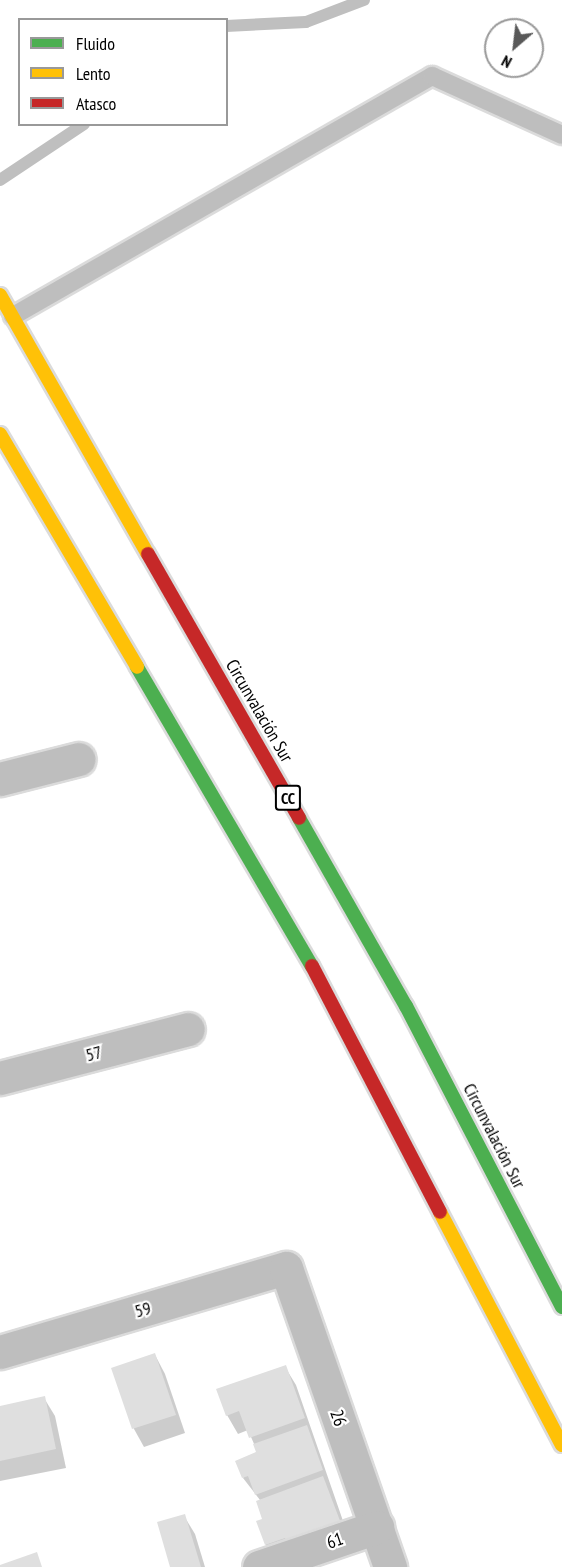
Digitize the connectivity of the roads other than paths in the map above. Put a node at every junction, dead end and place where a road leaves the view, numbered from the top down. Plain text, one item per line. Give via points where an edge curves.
1 (562, 135) edge
2 (0, 295) edge
3 (13, 316) junction
4 (0, 434) edge
5 (79, 759) dead end
6 (0, 779) edge
7 (188, 1029) dead end
8 (0, 1078) edge
9 (286, 1268) joint
10 (562, 1307) edge
11 (0, 1352) edge
12 (562, 1445) edge
13 (377, 1527) junction
14 (260, 1567) edge
15 (390, 1567) edge

1 - 3 lane via 432,76
2 - 3 highway, Circunvalación Sur / CC
3 - 10 highway, Circunvalación Sur / CC via 406,1006
4 - 12 highway via 298,939
5 - 6 street
7 - 8 street, 57
9 - 11 street, 59
9 - 13 street, 26
13 - 14 street, 61
13 - 15 street, 26

